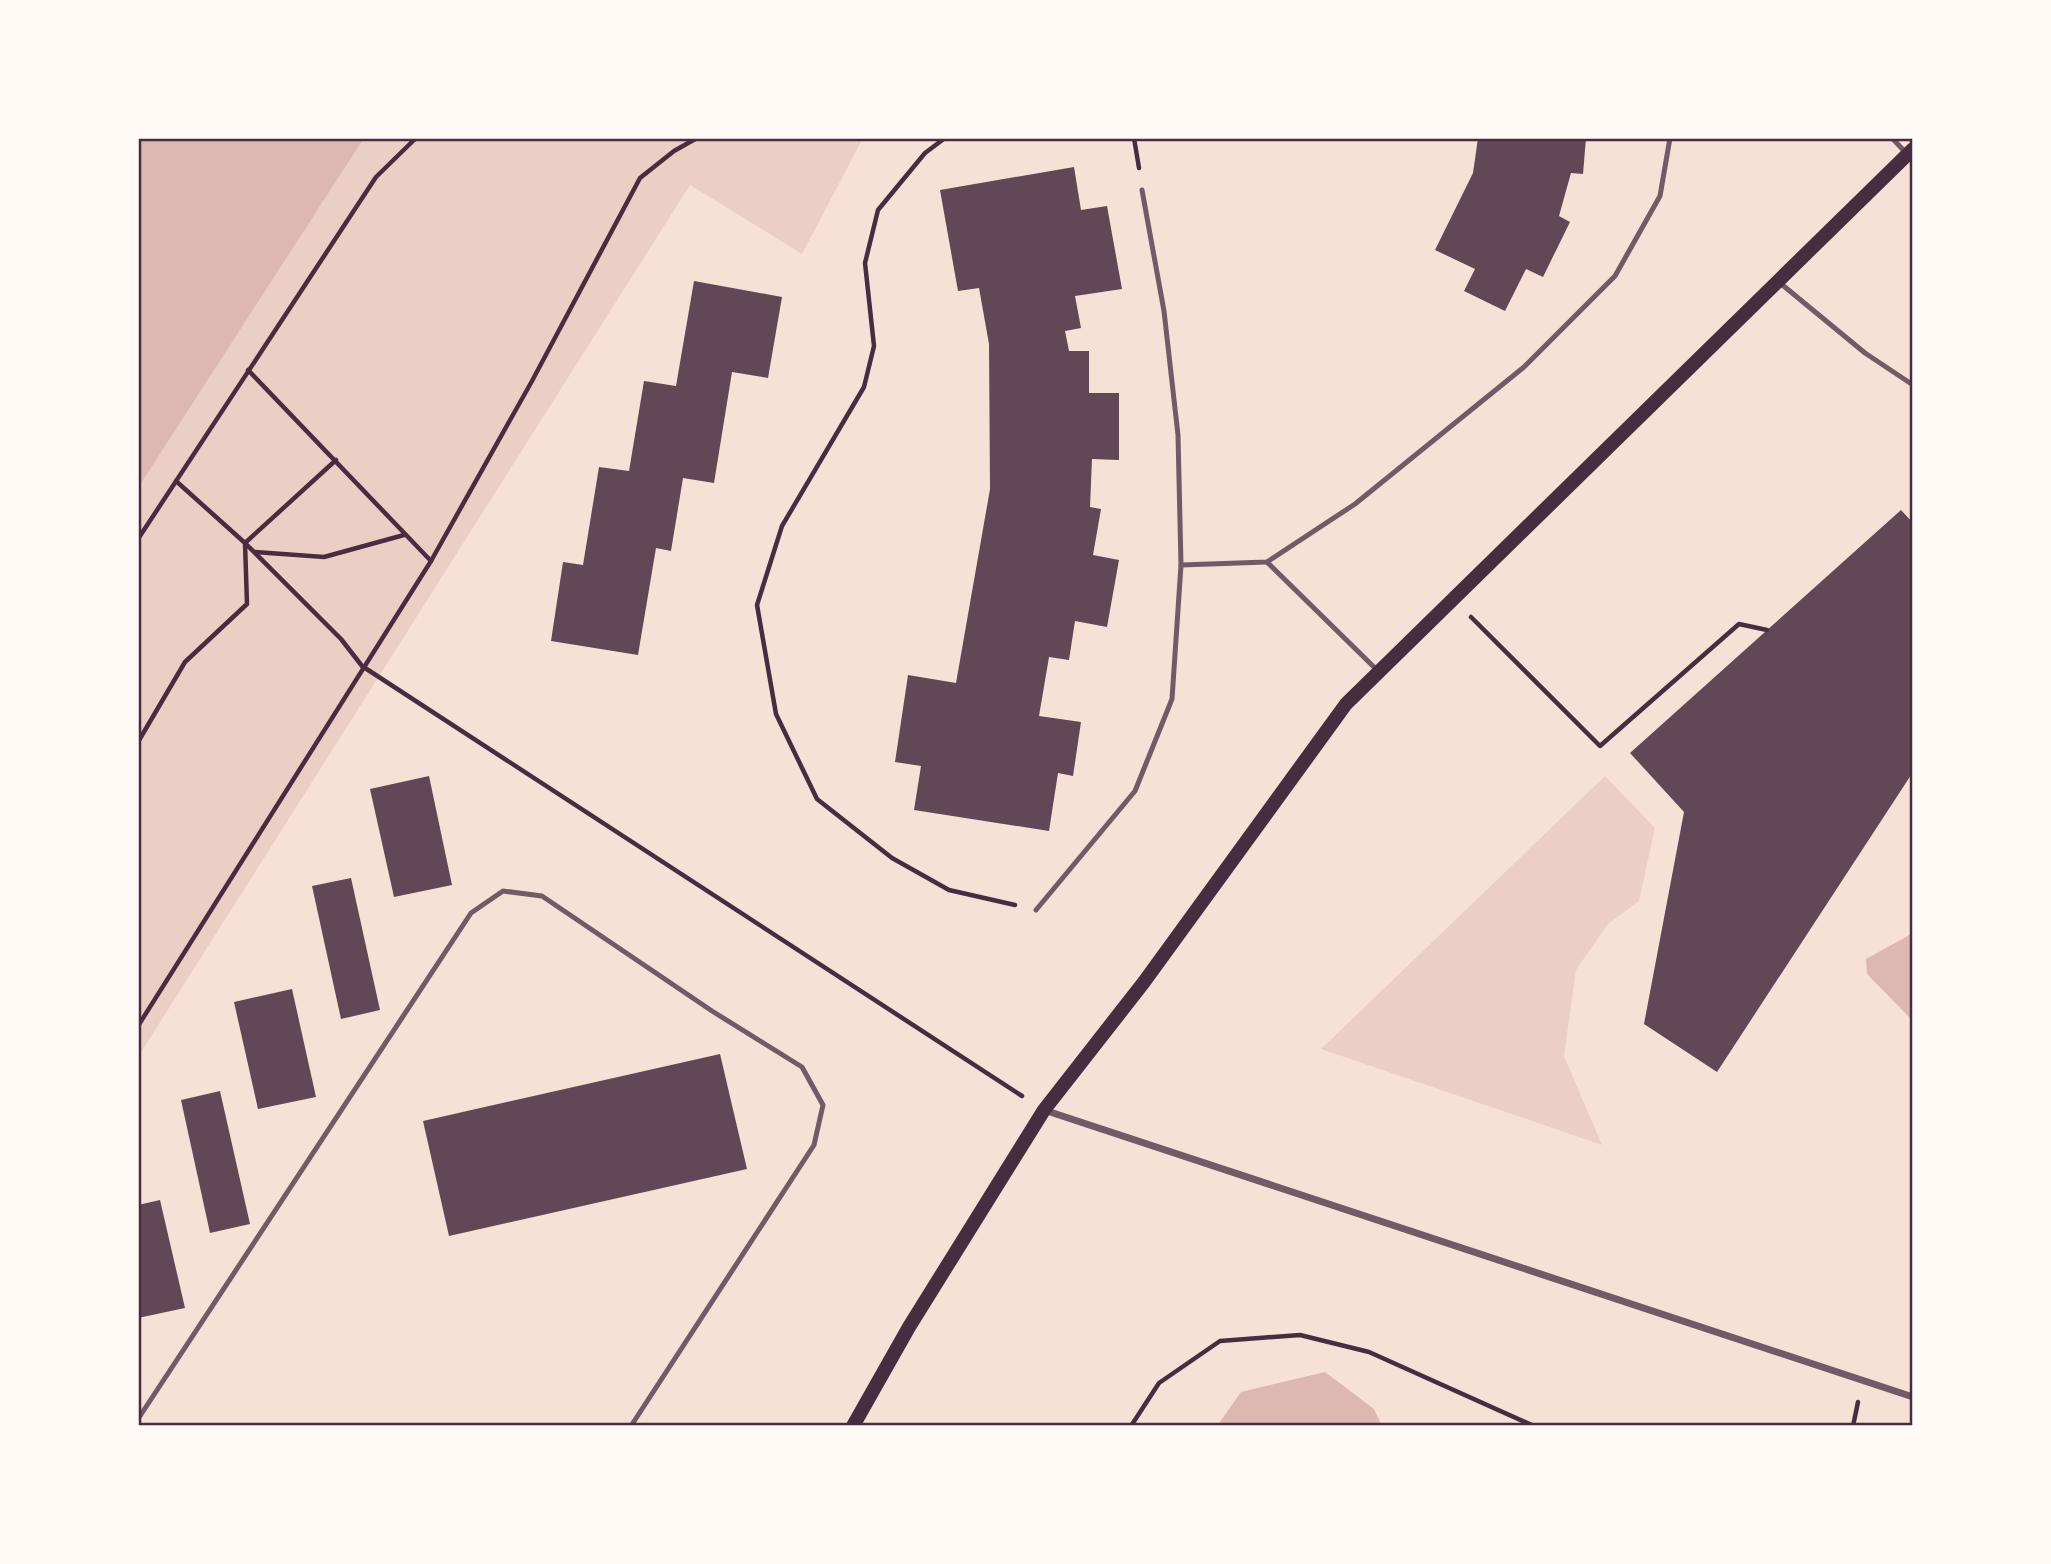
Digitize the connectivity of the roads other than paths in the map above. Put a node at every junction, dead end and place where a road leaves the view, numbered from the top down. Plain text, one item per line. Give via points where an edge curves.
1 (1670, 138) edge
2 (1892, 138) edge
3 (1910, 151) edge
4 (1142, 190) road end
5 (1778, 281) junction
6 (1913, 385) edge
7 (1267, 562) junction
8 (1181, 565) junction
9 (1379, 671) junction
10 (1036, 910) road end
11 (1044, 1110) junction
12 (1913, 1397) edge
13 (138, 1419) edge
14 (631, 1426) edge
15 (853, 1426) edge

1 - 7 lane via 1660,196 1615,276 1524,367 1354,505
2 - 3 lane
3 - 5 main road
4 - 8 lane via 1164,311 1177,421
5 - 6 lane via 1864,354
5 - 9 main road
7 - 8 lane
7 - 9 lane
8 - 10 lane via 1172,699 1135,791
9 - 11 main road via 1346,704 1144,982
11 - 12 street
11 - 15 main road
13 - 14 lane via 471,913 503,891 542,896 802,1067 823,1104 814,1145

